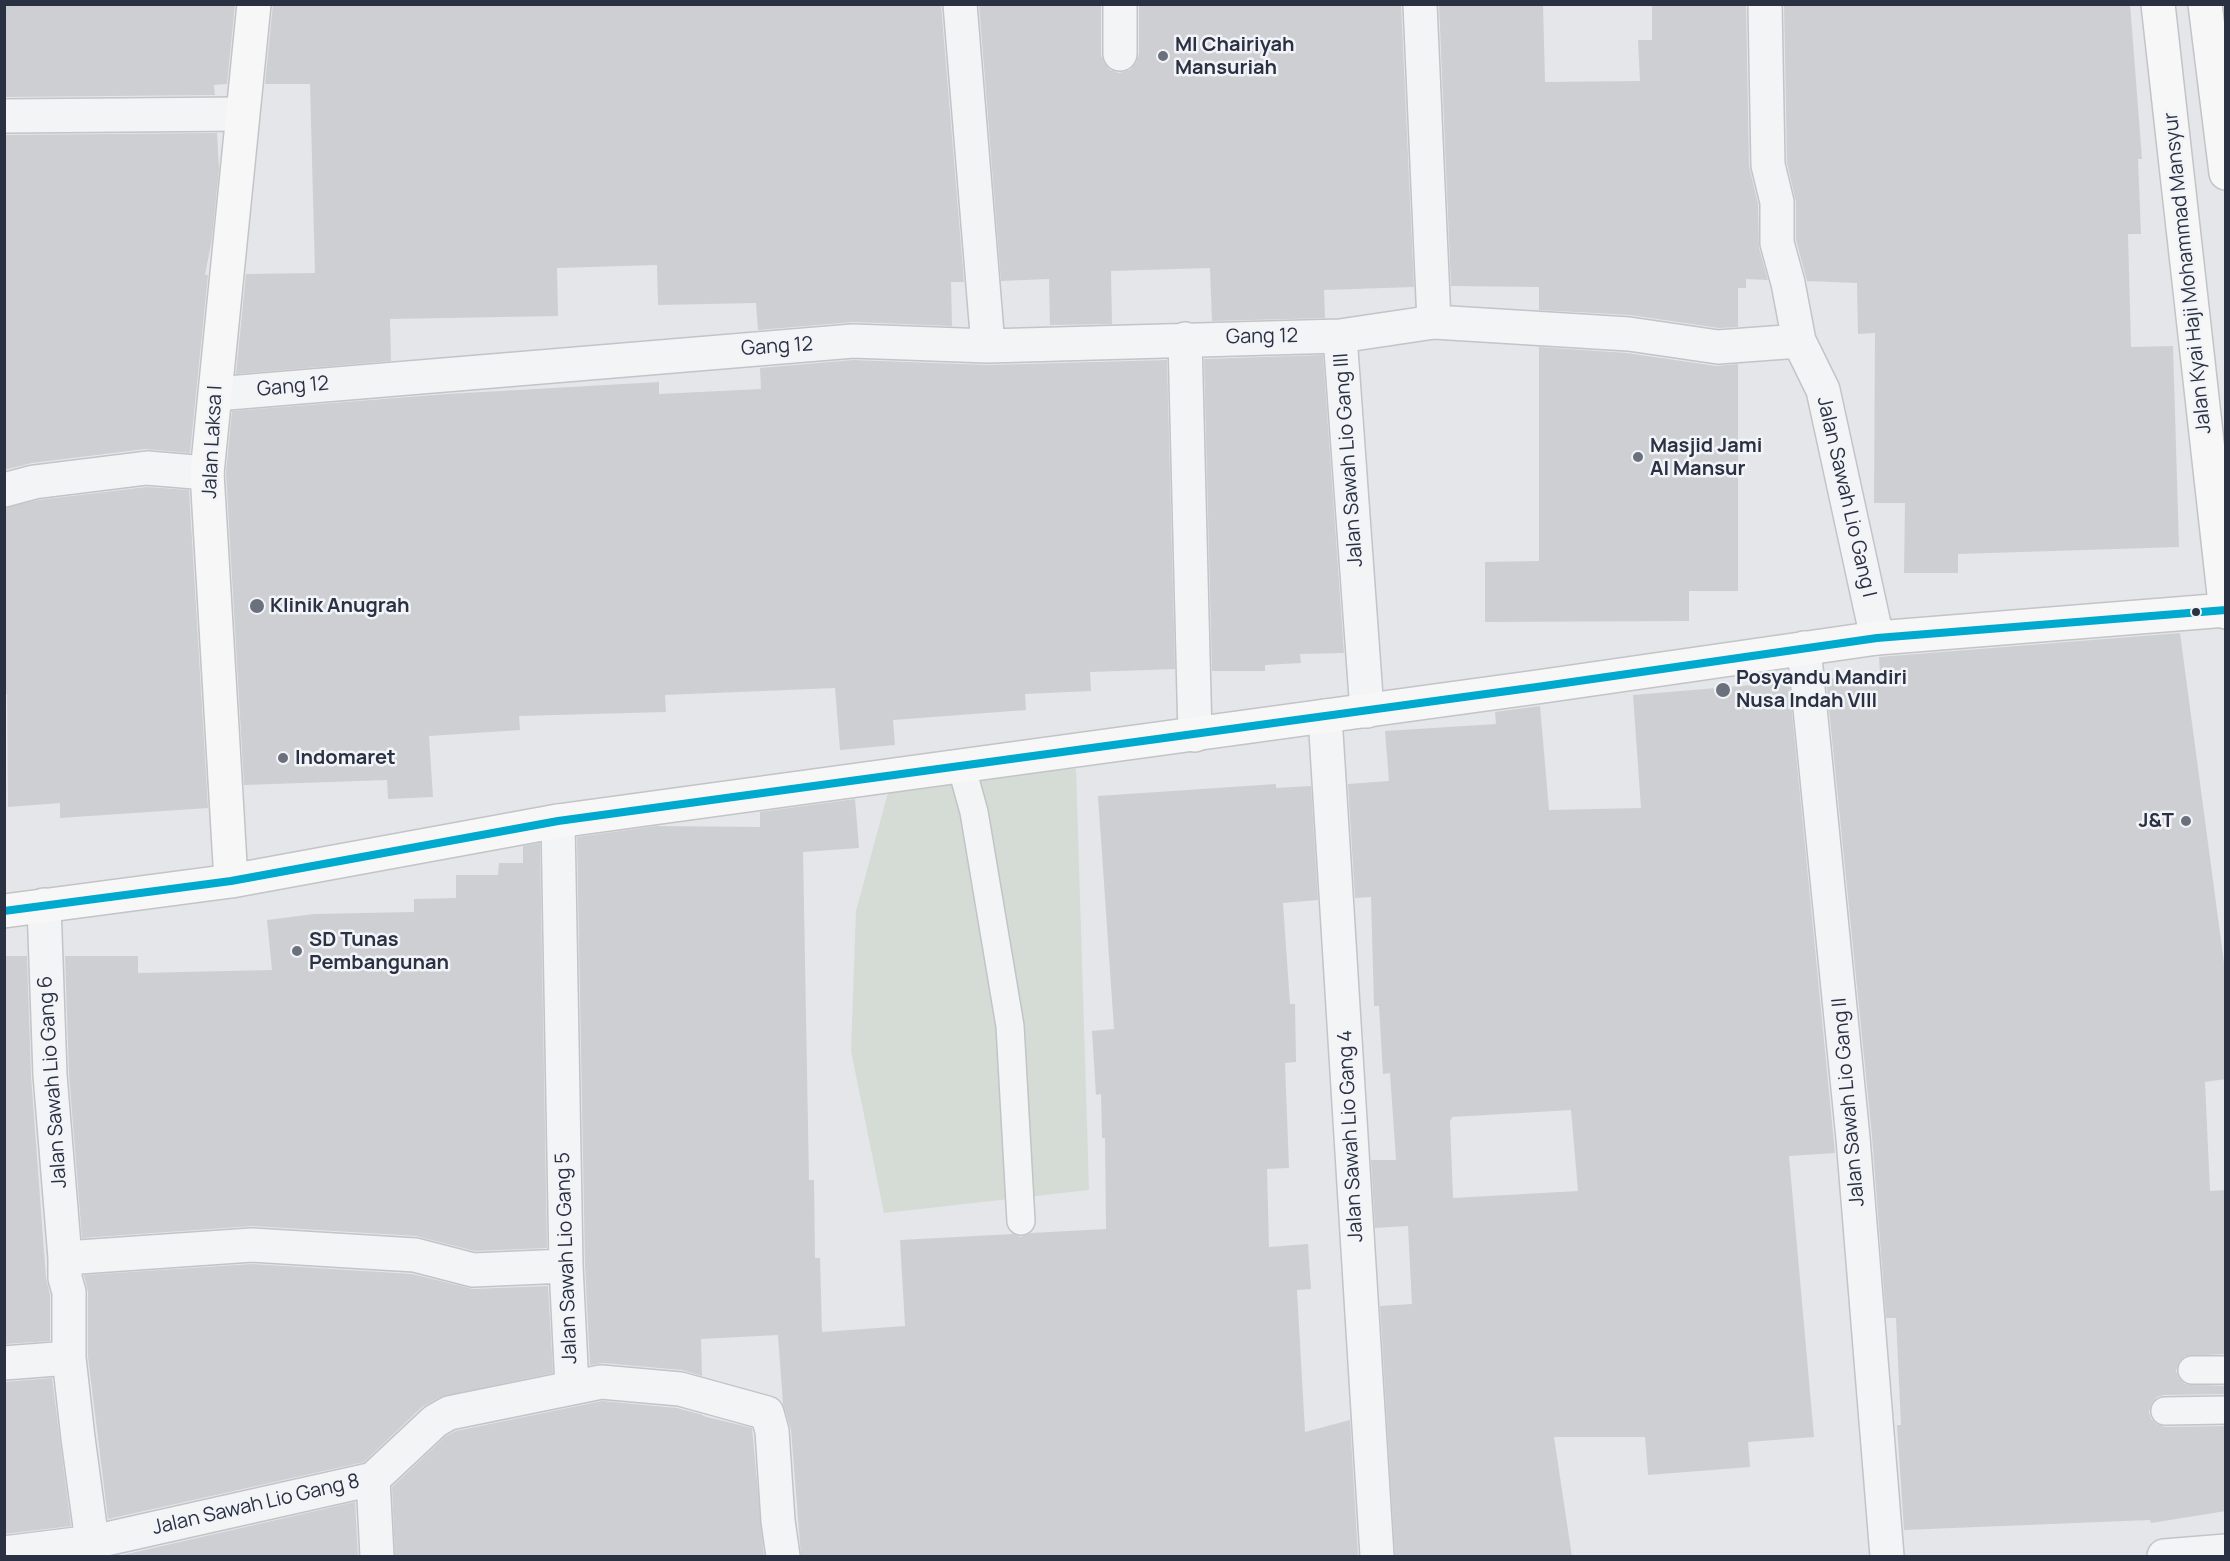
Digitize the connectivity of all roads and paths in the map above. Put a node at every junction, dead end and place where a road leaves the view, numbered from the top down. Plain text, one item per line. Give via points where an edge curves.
1 (254, 4) edge
2 (960, 4) edge
3 (1120, 4) edge
4 (1420, 4) edge
5 (1765, 4) edge
6 (2158, 4) edge
7 (2205, 4) edge
8 (1120, 54) dead end
9 (242, 114) junction
10 (4, 116) edge
11 (2226, 172) edge
12 (1434, 322) junction
13 (1340, 336) junction
14 (1185, 339) junction
15 (1799, 341) junction
16 (988, 346) junction
17 (216, 394) junction
18 (207, 473) junction
19 (4, 490) edge
20 (2226, 611) edge
21 (1877, 638) junction
22 (1804, 648) junction
23 (1367, 711) junction
24 (1325, 716) junction
25 (1195, 735) junction
26 (961, 765) junction
27 (558, 821) junction
28 (231, 881) junction
29 (44, 905) junction
30 (4, 910) edge
31 (1021, 1221) dead end
32 (65, 1258) junction
33 (566, 1266) junction
34 (69, 1358) junction
35 (4, 1363) edge
36 (2192, 1370) dead end
37 (2226, 1370) edge
38 (572, 1387) junction
39 (2226, 1410) edge
40 (2165, 1411) dead end
41 (373, 1479) junction
42 (94, 1549) edge
43 (2226, 1551) edge
44 (4, 1554) edge
45 (377, 1557) edge
46 (783, 1557) edge
47 (1377, 1557) edge
48 (1887, 1557) edge
49 (2164, 1557) edge

1 - 9 street, Jalan Laksa I
2 - 16 street
3 - 8 street
4 - 12 street
5 - 15 street, Jalan Sawah Lio Gang I via 1768,165 1777,202 1777,243
6 - 20 street, Jalan Kyai Haji Mohammad Mansyur
7 - 11 street
9 - 10 street
9 - 17 street, Jalan Laksa I
12 - 13 street, Jalan Sawah Lio Gang III
12 - 15 street, Jalan Sawah Lio Gang III via 1629,334 1718,347
13 - 14 street, Gang 12
13 - 23 street, Jalan Sawah Lio Gang III
14 - 16 street, Gang 12
14 - 25 street
15 - 21 street, Jalan Sawah Lio Gang I via 1823,390
16 - 17 street, Gang 12 via 853,341
17 - 18 street, Jalan Laksa I
18 - 19 street via 147,468 34,482
18 - 28 street, Jalan Laksa I
20 - 21 street
21 - 22 street
22 - 23 street
22 - 48 street, Jalan Sawah Lio Gang II via 1853,1138
23 - 24 street
24 - 25 street
24 - 47 street, Jalan Sawah Lio Gang 4
25 - 26 street
26 - 27 street
26 - 31 lane via 974,812 1010,1026
27 - 28 street
27 - 33 street, Jalan Sawah Lio Gang 5
28 - 29 street
29 - 30 street
29 - 32 street, Jalan Sawah Lio Gang 6 via 50,1075
32 - 33 street via 252,1245 415,1256 473,1270
32 - 34 street
33 - 38 street, Jalan Sawah Lio Gang 5
34 - 35 street
34 - 42 street
36 - 37 lane
38 - 41 street, Jalan Sawah Lio Gang 8 via 449,1413 435,1420
38 - 46 street, Jalan Sawah Lio Gang 5 via 601,1382 680,1389 767,1413
39 - 40 lane
41 - 42 street, Jalan Sawah Lio Gang 8
41 - 45 street
42 - 44 street, Jalan Sawah Lio Gang 8
43 - 49 street

